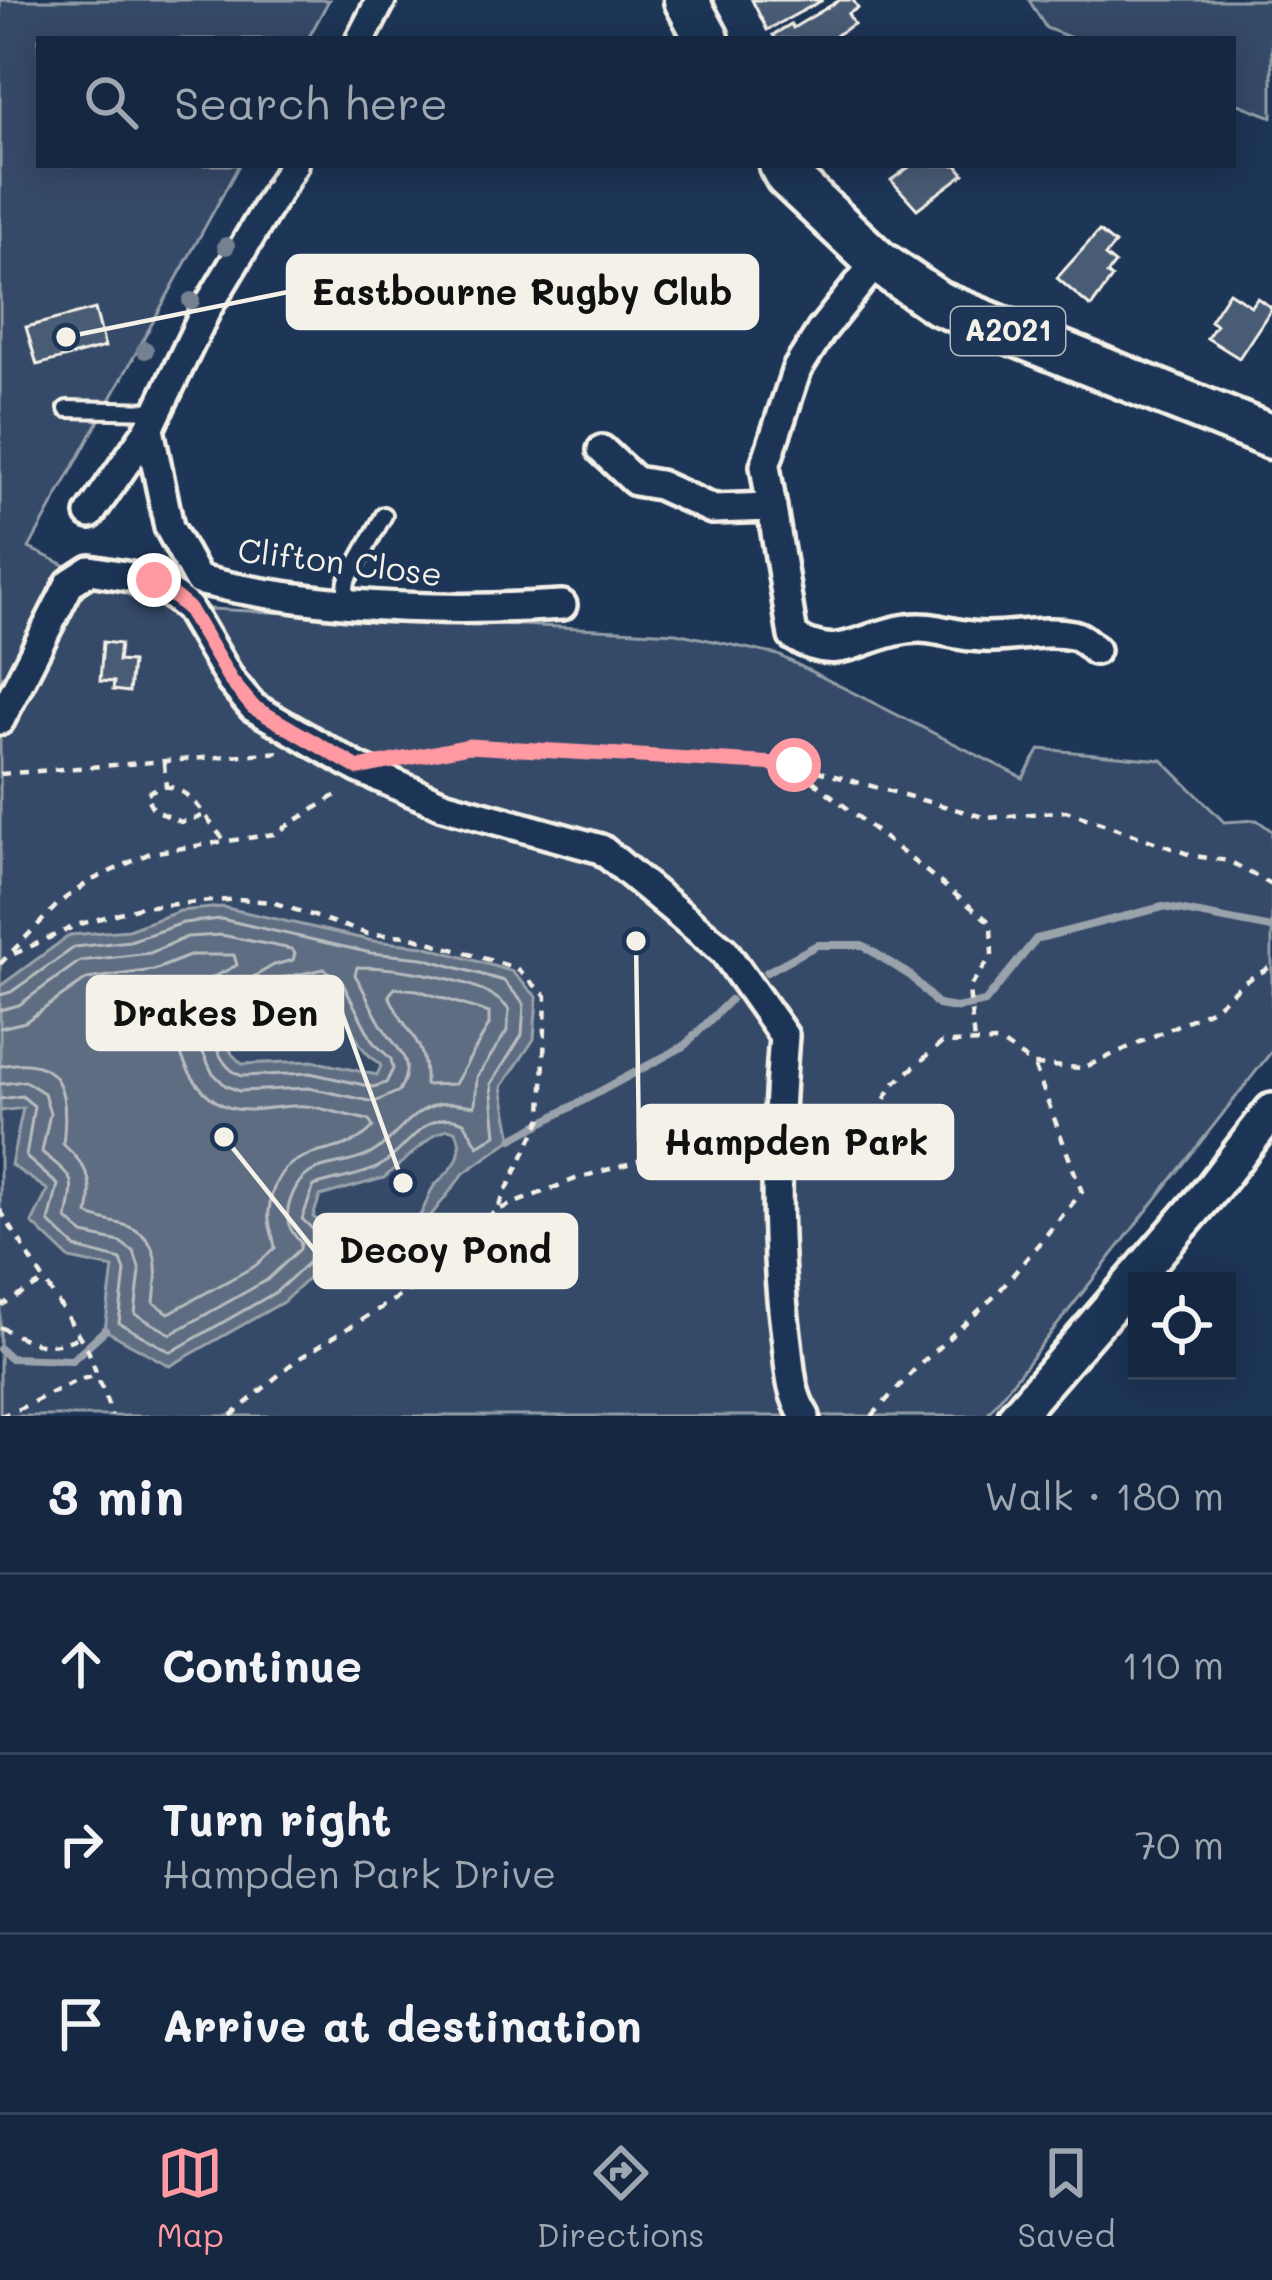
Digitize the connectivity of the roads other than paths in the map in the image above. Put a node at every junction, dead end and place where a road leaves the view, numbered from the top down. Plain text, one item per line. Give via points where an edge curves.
1 (381, 0) edge
2 (686, 0) edge
3 (363, 36) edge
4 (705, 36) edge
5 (290, 168) edge
6 (783, 168) edge
7 (877, 261) junction
8 (67, 409) dead end
9 (153, 420) junction
10 (1272, 437) edge
11 (602, 449) dead end
12 (772, 507) junction
13 (91, 514) dead end
14 (384, 515) dead end
15 (344, 602) junction
16 (562, 605) dead end
17 (1095, 650) dead end
18 (0, 720) edge
19 (1272, 1112) edge
20 (805, 1416) edge
21 (1016, 1416) edge

1 - 3 street
2 - 4 main road
5 - 9 street via 207,308
6 - 7 main road, A2021
7 - 10 main road, A2021 via 938,302
7 - 12 street via 797,369 766,466
8 - 9 lane
9 - 13 street
9 - 15 street, Clifton Close via 170,526 198,580
11 - 12 street via 635,481 712,509
12 - 17 street via 793,637 809,647 832,652 937,627 969,636 1079,635
14 - 15 lane via 347,581
15 - 16 street, Clifton Close via 463,612
18 - 20 street via 70,584 90,570 154,580 188,608 253,707 358,768 443,805 602,849 724,951 784,1036 775,1168 781,1297 794,1400
19 - 21 street

